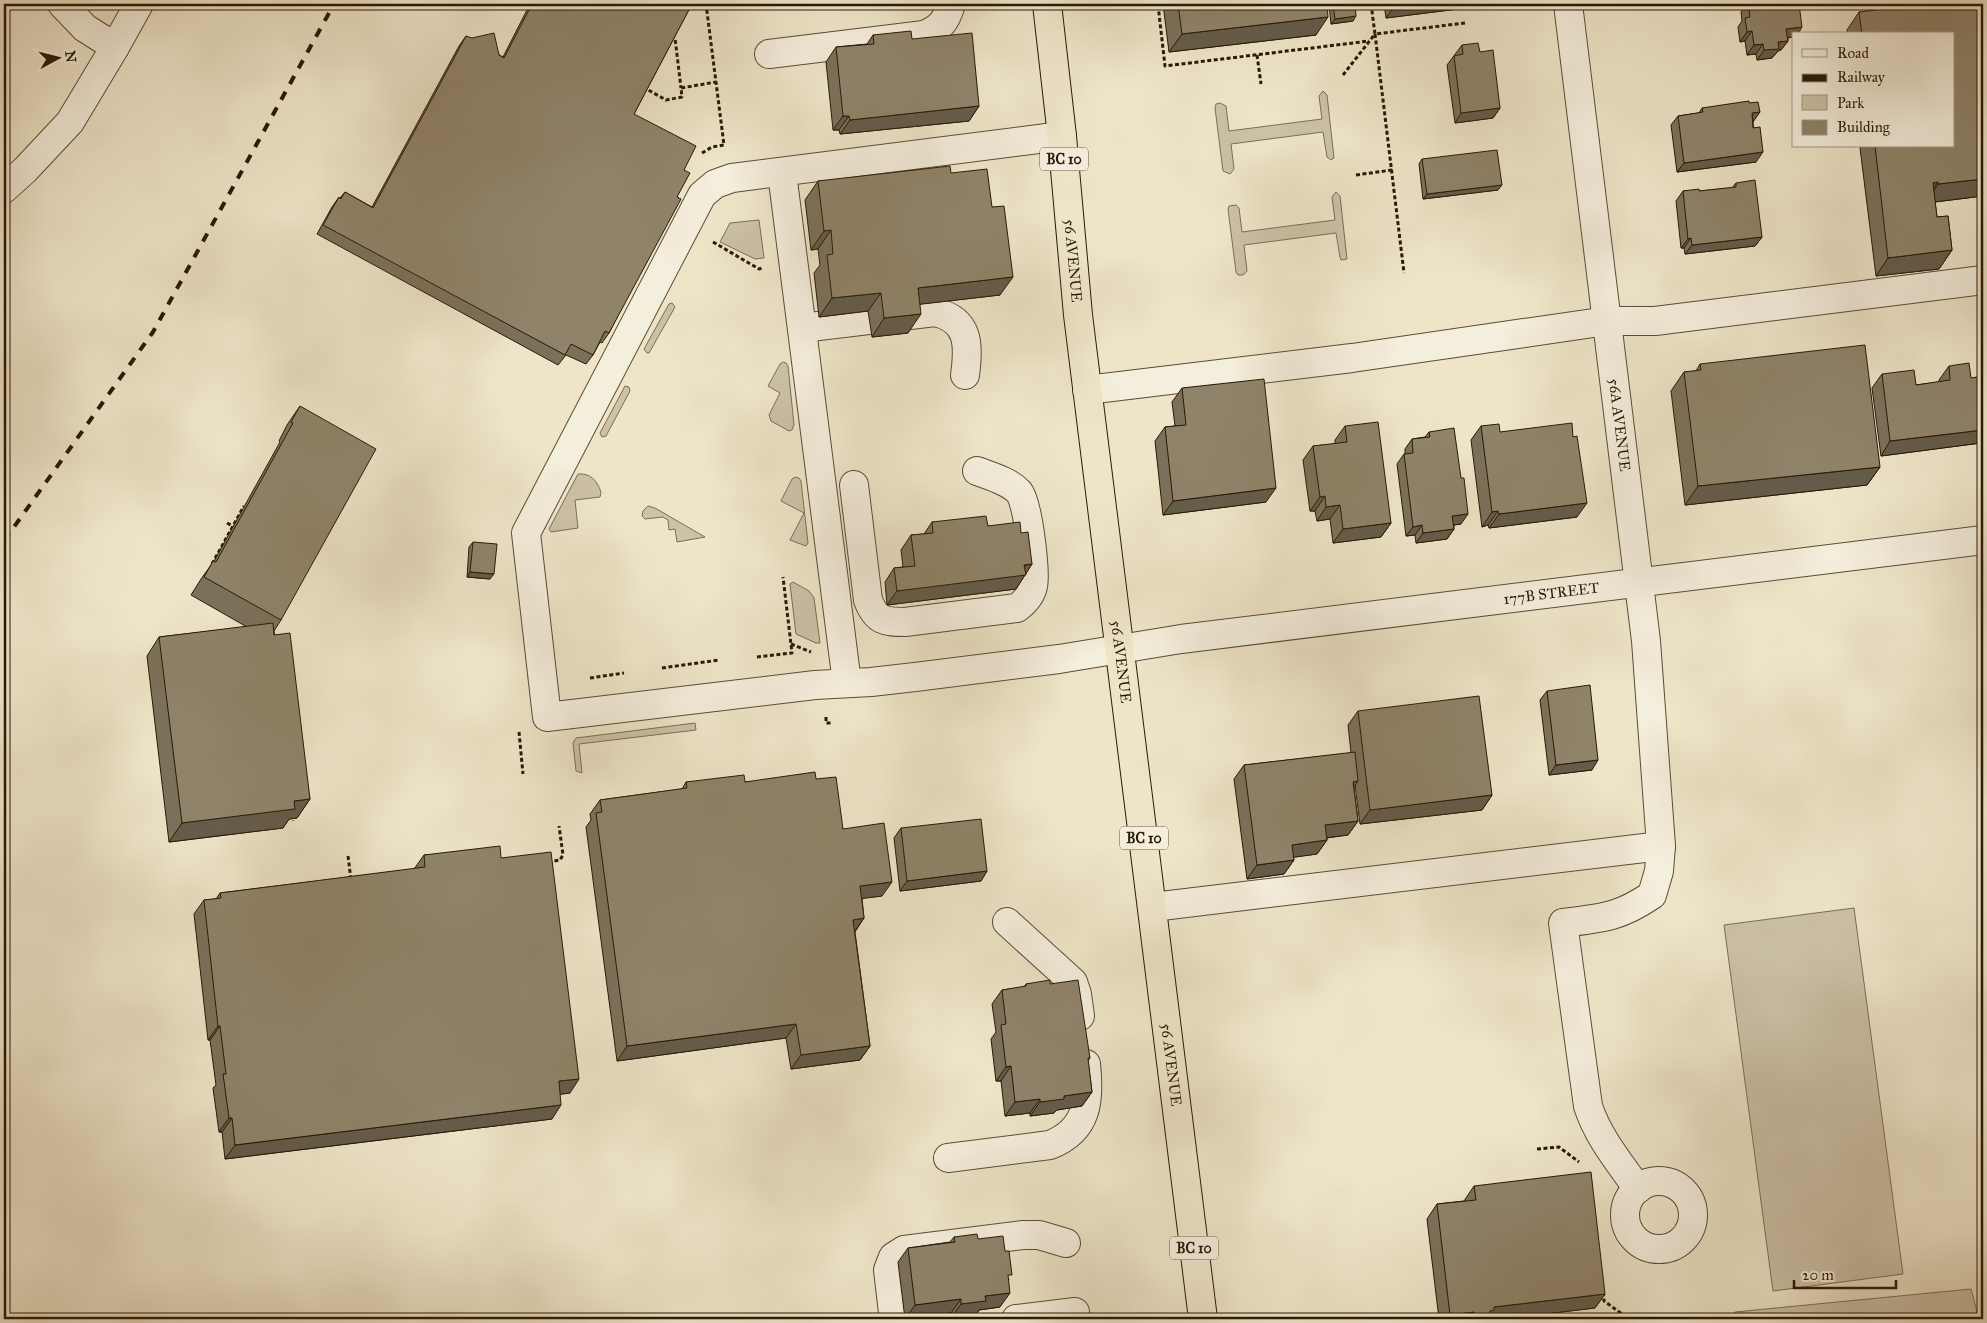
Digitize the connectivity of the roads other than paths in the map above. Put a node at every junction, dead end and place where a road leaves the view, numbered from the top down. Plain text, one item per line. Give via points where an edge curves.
1 (62, 4) edge
2 (139, 4) edge
3 (951, 4) edge
4 (1048, 4) edge
5 (1568, 4) edge
6 (115, 48) junction
7 (769, 54) dead end
8 (1062, 136) junction
9 (782, 173) junction
10 (4, 188) edge
11 (1983, 280) edge
12 (1607, 321) junction
13 (802, 328) junction
14 (966, 375) dead end
15 (1087, 390) junction
16 (977, 471) dead end
17 (854, 485) dead end
18 (1983, 540) edge
19 (1640, 583) junction
20 (1120, 648) junction
21 (847, 683) junction
22 (1661, 846) junction
23 (1153, 907) junction
24 (1007, 922) dead end
25 (948, 1158) dead end
26 (1638, 1188) dead end
27 (1066, 1243) dead end
28 (1075, 1312) dead end
29 (896, 1319) edge
30 (1016, 1319) edge
31 (1203, 1319) edge

1 - 6 street via 86,28
2 - 6 street
3 - 7 street via 947,19 938,29 924,35
4 - 8 highway, 56 AVENUE / BC 10
5 - 12 street, 56A AVENUE
6 - 10 street via 70,122
8 - 9 street
8 - 15 highway, 56 AVENUE / BC 10
9 - 13 street
9 - 21 street, 177B STREET via 732,178 715,184 702,195 526,533 547,717
11 - 12 street via 1656,321
12 - 15 street via 1352,358
12 - 19 street, 56A AVENUE
13 - 14 street via 935,312 947,315 958,323 965,335 968,353
13 - 21 street
15 - 20 highway, 56 AVENUE / BC 10
16 - 17 street via 1019,492 1026,506 1033,586 1028,599 1017,608 905,622 882,620 873,612 868,600
18 - 19 street, 177B STREET
19 - 20 street, 177B STREET
19 - 22 street, 56A AVENUE
20 - 21 street, 177B STREET via 1059,659
20 - 23 highway, 56 AVENUE / BC 10
22 - 23 street
22 - 26 street, 56A AVENUE via 1659,871 1652,895 1612,917 1563,923 1588,1106 1603,1140
23 - 31 highway, 56 AVENUE / BC 10
24 - 25 street via 1073,982 1087,1070 1085,1113 1077,1127 1064,1139 1050,1145
27 - 29 street via 1039,1235 1023,1235 904,1250 893,1258 888,1270
28 - 30 street

